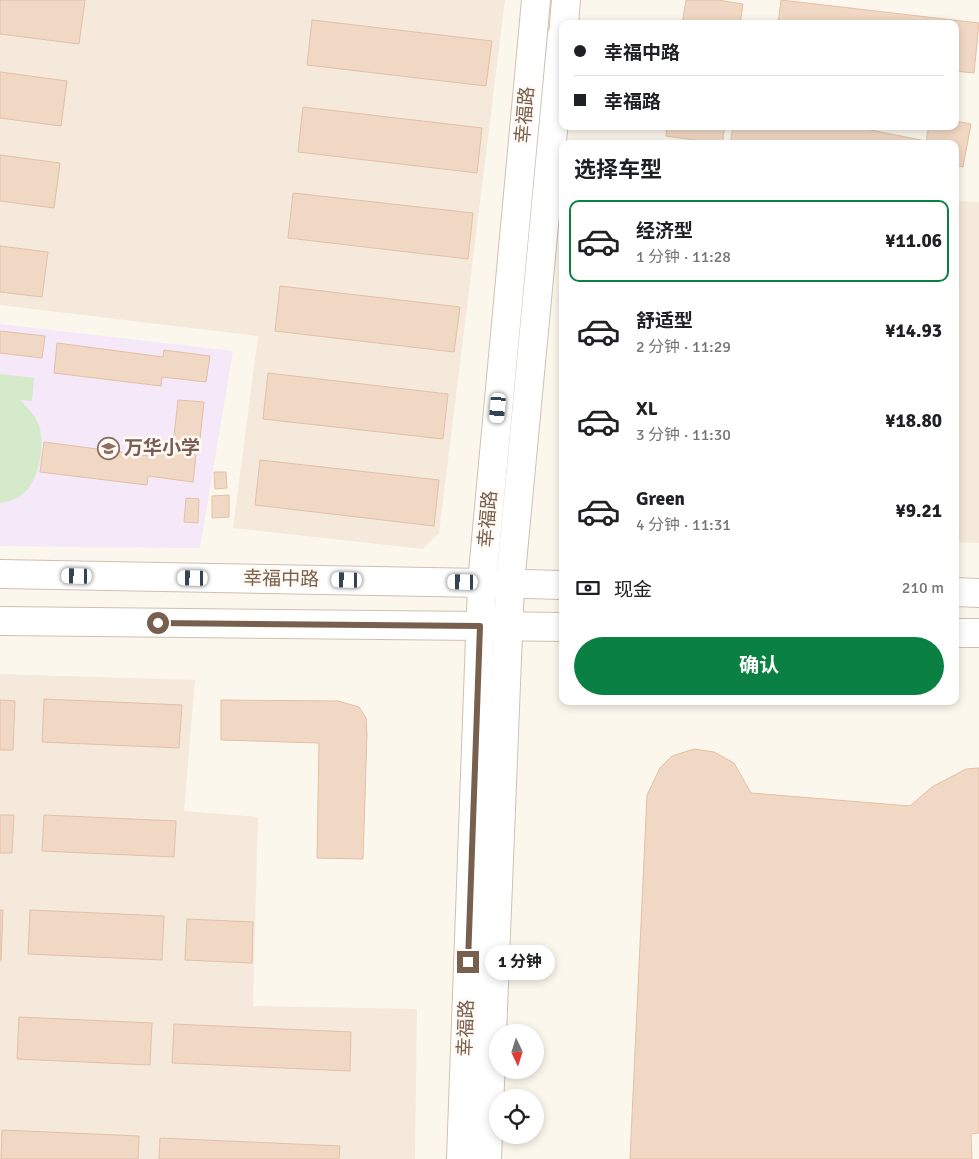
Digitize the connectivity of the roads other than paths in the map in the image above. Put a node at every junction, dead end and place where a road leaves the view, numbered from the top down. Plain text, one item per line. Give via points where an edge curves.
1 (536, 0) edge
2 (566, 0) edge
3 (564, 20) edge
4 (559, 67) edge
5 (0, 574) edge
6 (482, 583) junction
7 (510, 584) junction
8 (559, 585) edge
9 (959, 592) edge
10 (979, 593) edge
11 (0, 621) edge
12 (480, 626) junction
13 (508, 627) junction
14 (559, 627) edge
15 (959, 633) edge
16 (979, 633) edge
17 (462, 1159) edge
18 (488, 1159) edge

1 - 6 main road, 幸福路
2 - 3 main road
4 - 7 main road, 幸福路
5 - 6 main road, 幸福中路
6 - 7 main road, 幸福中路
6 - 12 main road, 幸福路
7 - 8 main road, 幸福中路
7 - 13 main road, 幸福路
9 - 10 main road
11 - 12 main road
12 - 13 main road
12 - 17 main road, 幸福路
13 - 14 main road
13 - 18 main road, 幸福路
15 - 16 main road

